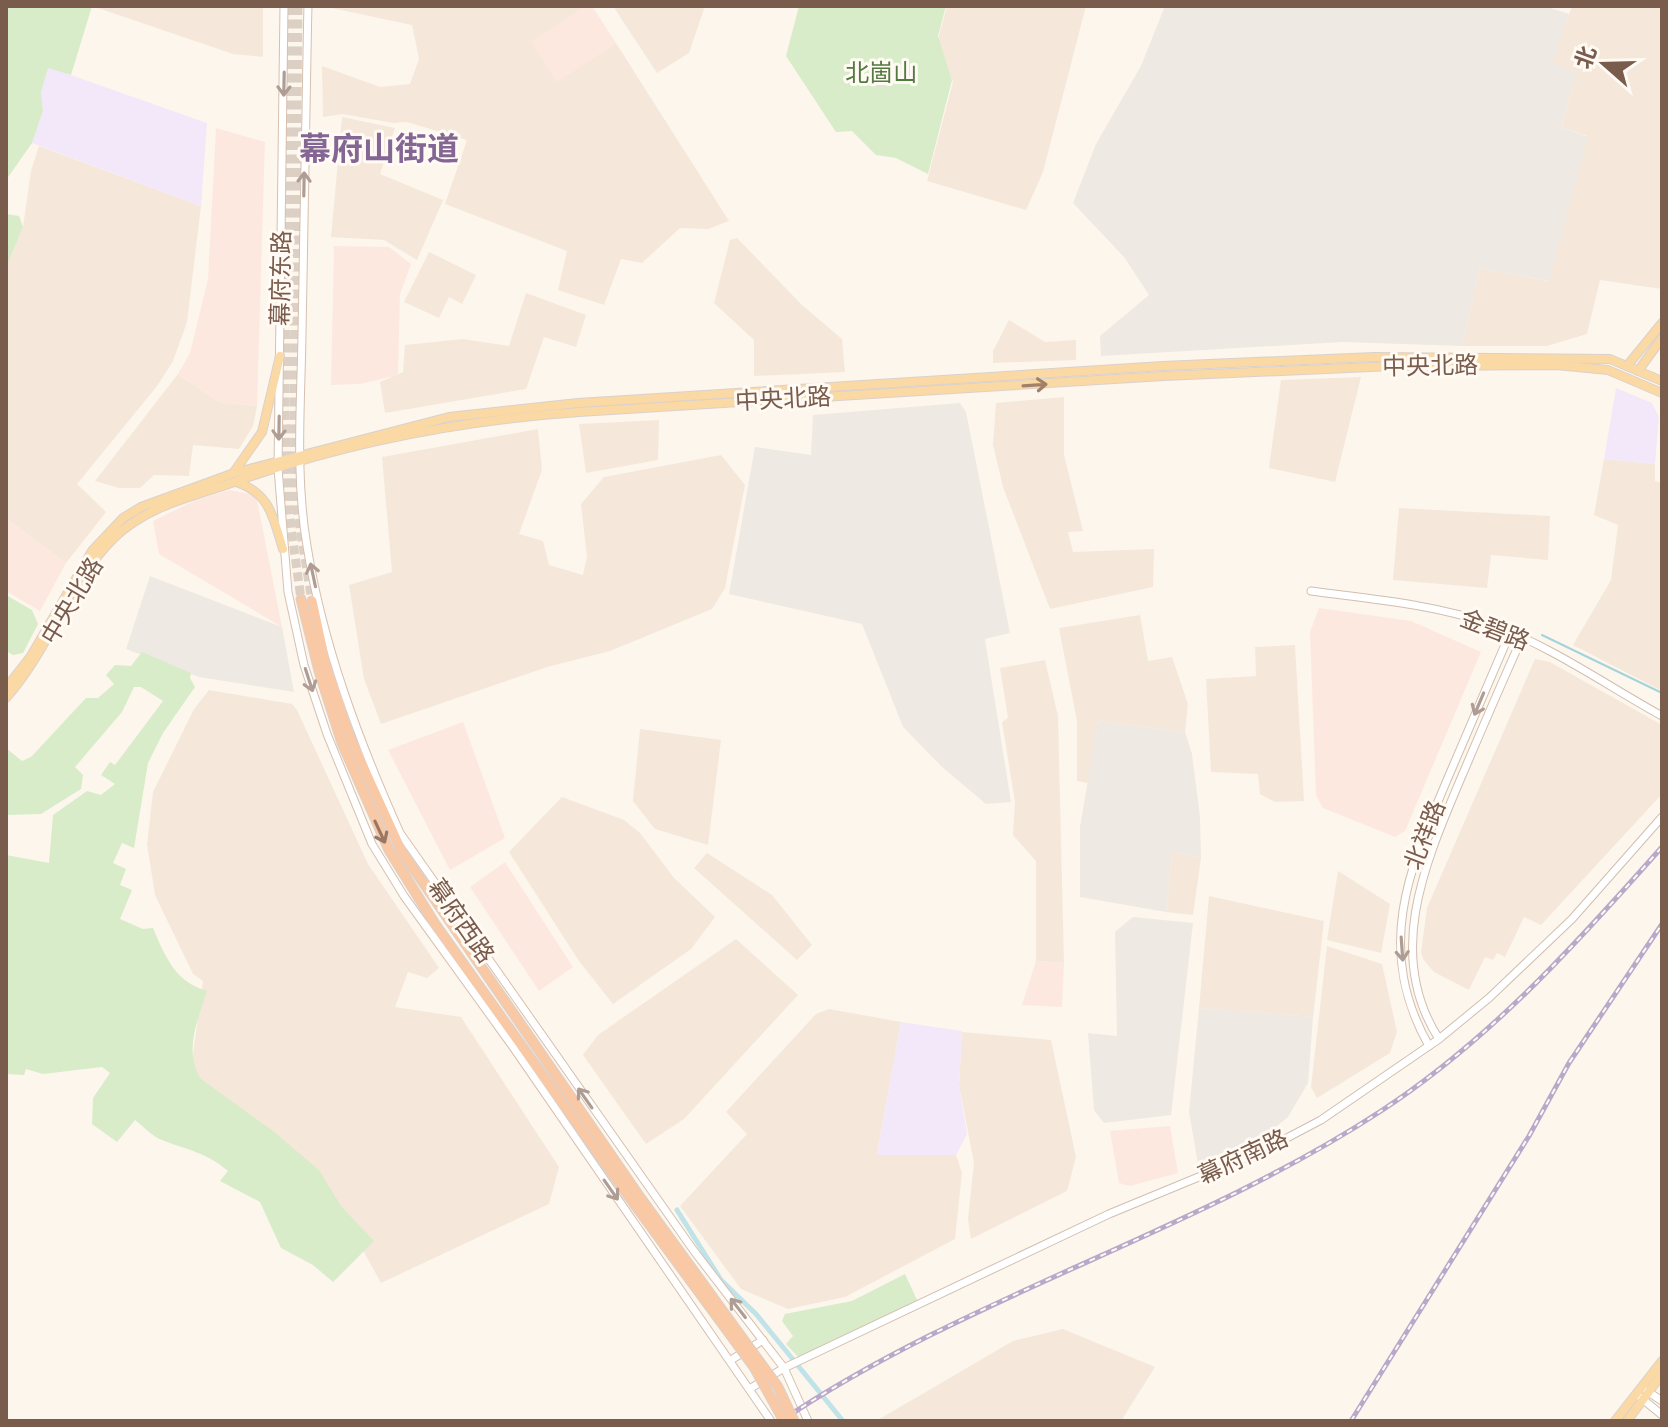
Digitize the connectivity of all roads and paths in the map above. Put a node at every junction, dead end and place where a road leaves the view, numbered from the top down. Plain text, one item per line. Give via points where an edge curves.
1 (284, 6) edge
2 (308, 6) edge
3 (1662, 323) edge
4 (1662, 338) edge
5 (302, 346) joint
6 (280, 356) junction
7 (1628, 364) junction
8 (1639, 368) junction
9 (1624, 374) junction
10 (1634, 379) junction
11 (1662, 381) edge
12 (1662, 393) edge
13 (300, 458) junction
14 (278, 464) junction
15 (234, 477) junction
16 (283, 549) junction
17 (1311, 591) dead end
18 (306, 600) tunnel mouth
19 (1510, 633) junction
20 (1522, 638) junction
21 (1491, 676) junction
22 (1502, 681) junction
23 (6, 688) edge
24 (6, 698) edge
25 (1662, 716) edge
26 (1662, 817) edge
27 (1421, 1002) junction
28 (1411, 1005) junction
29 (1439, 1039) junction
30 (1429, 1046) junction
31 (638, 1202) junction
32 (763, 1340) junction
33 (731, 1360) junction
34 (1662, 1361) edge
35 (785, 1368) junction
36 (1662, 1374) edge
37 (751, 1388) junction
38 (1638, 1391) junction
39 (1649, 1391) junction
40 (1641, 1401) junction
41 (1662, 1401) edge
42 (1662, 1415) edge
43 (771, 1421) edge
44 (784, 1421) edge
45 (794, 1421) edge
46 (808, 1421) edge
47 (1615, 1421) edge
48 (1627, 1421) edge

1 -> 6 main road, 幕府东路
5 -> 2 main road, 幕府东路
3 - 7 main road
4 - 8 main road
5 - 13 main road, 幕府西路
6 -> 14 main road, 幕府东路
6 - 15 main road via 262,432
7 - 8 main road, 中央北路
7 - 9 main road
7 - 13 main road, 中央北路 via 1596,358 1373,357 510,408 449,417
8 - 10 main road
8 - 11 main road, 中央北路
9 - 10 main road, 中央北路
13 -> 9 main road, 中央北路 via 451,426 579,412 1394,366 1556,365
10 - 12 main road, 中央北路
13 - 14 main road, 中央北路
32 -> 13 main road, 幕府西路 via 646,1184 400,833 334,665 306,544
14 - 15 main road, 中央北路
14 - 16 main road, 幕府东路
15 - 16 main road via 260,495
15 - 23 main road, 中央北路 via 141,507 109,532
15 - 24 main road, 中央北路 via 162,505 115,537 97,556 36,660
16 -> 33 main road, 幕府西路 via 304,665 372,844
17 - 19 main road, 金碧路 via 1437,610
18 - 31 highway, 幕府西路 via 319,671 342,743 389,850 435,924
19 - 20 main road, 金碧路
19 - 21 main road, 北祥路
20 - 22 main road, 北祥路
20 - 25 main road, 金碧路
21 - 22 main road via 1499,674
21 -> 28 main road, 北祥路 via 1409,872 1400,931
22 - 27 main road, 北祥路 via 1422,874 1412,933
26 - 29 main road, 幕府南路 via 1534,958
27 - 28 main road
27 - 29 main road, 北祥路
28 - 30 main road, 北祥路
29 - 30 main road, 幕府南路
30 - 35 main road, 幕府南路 via 1321,1120 1264,1150 1109,1214
31 - 44 highway, 幕府西路, bridge via 754,1367
31 - 45 highway, 幕府西路, bridge via 778,1387
32 - 33 main road
32 - 35 main road, 幕府西路
33 - 37 main road, 幕府西路
34 - 38 main road
35 - 37 main road, 幕府南路
35 - 46 main road, 幕府西路
36 - 39 main road
37 - 43 main road, 幕府西路
38 - 39 main road
38 - 40 main road
38 - 47 main road
39 - 40 main road
39 - 41 main road
40 - 42 main road
40 - 48 main road

